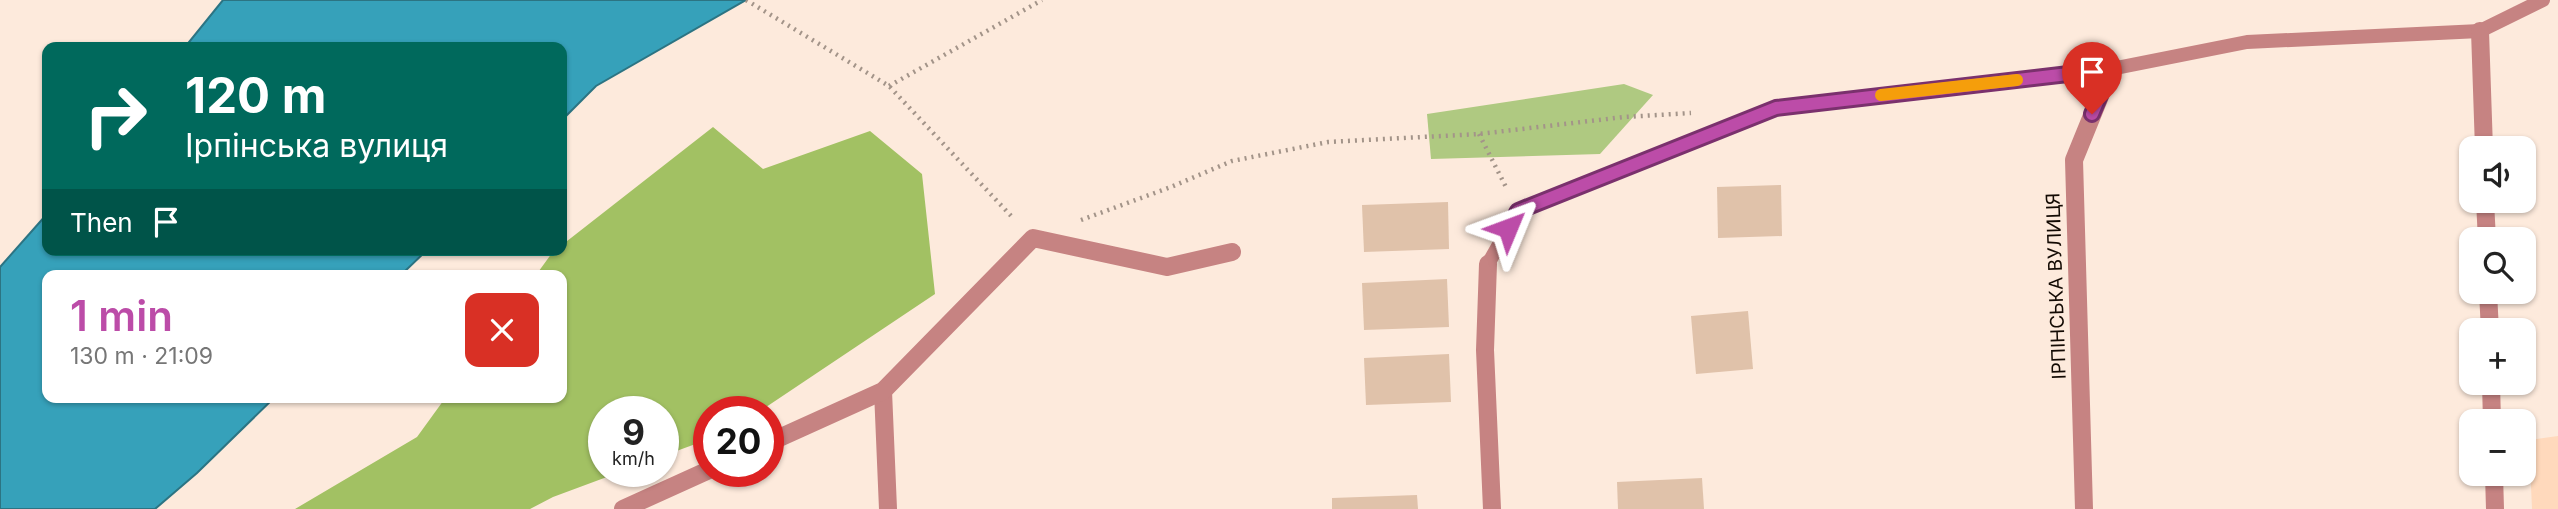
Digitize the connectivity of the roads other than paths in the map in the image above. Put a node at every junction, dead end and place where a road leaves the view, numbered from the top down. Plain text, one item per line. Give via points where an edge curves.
1 (2543, 0) edge
2 (2480, 31) junction
3 (2111, 69) junction
4 (2484, 136) edge
5 (1232, 252) dead end
6 (1488, 264) joint
7 (883, 391) junction
8 (784, 436) edge
9 (693, 477) edge
10 (2494, 486) edge
11 (623, 509) edge
12 (888, 509) edge
13 (1492, 509) edge
14 (2084, 509) edge
15 (2495, 509) edge

1 - 2 lane
2 - 3 lane via 2247,42
2 - 4 street
3 - 6 lane via 1776,108 1518,211
3 - 14 street, ІРПІНСЬКА ВУЛИЦЯ via 2074,160
5 - 7 street via 1167,267 1032,238
6 - 13 street via 1485,350
7 - 8 street
7 - 12 street
9 - 11 street
10 - 15 street

